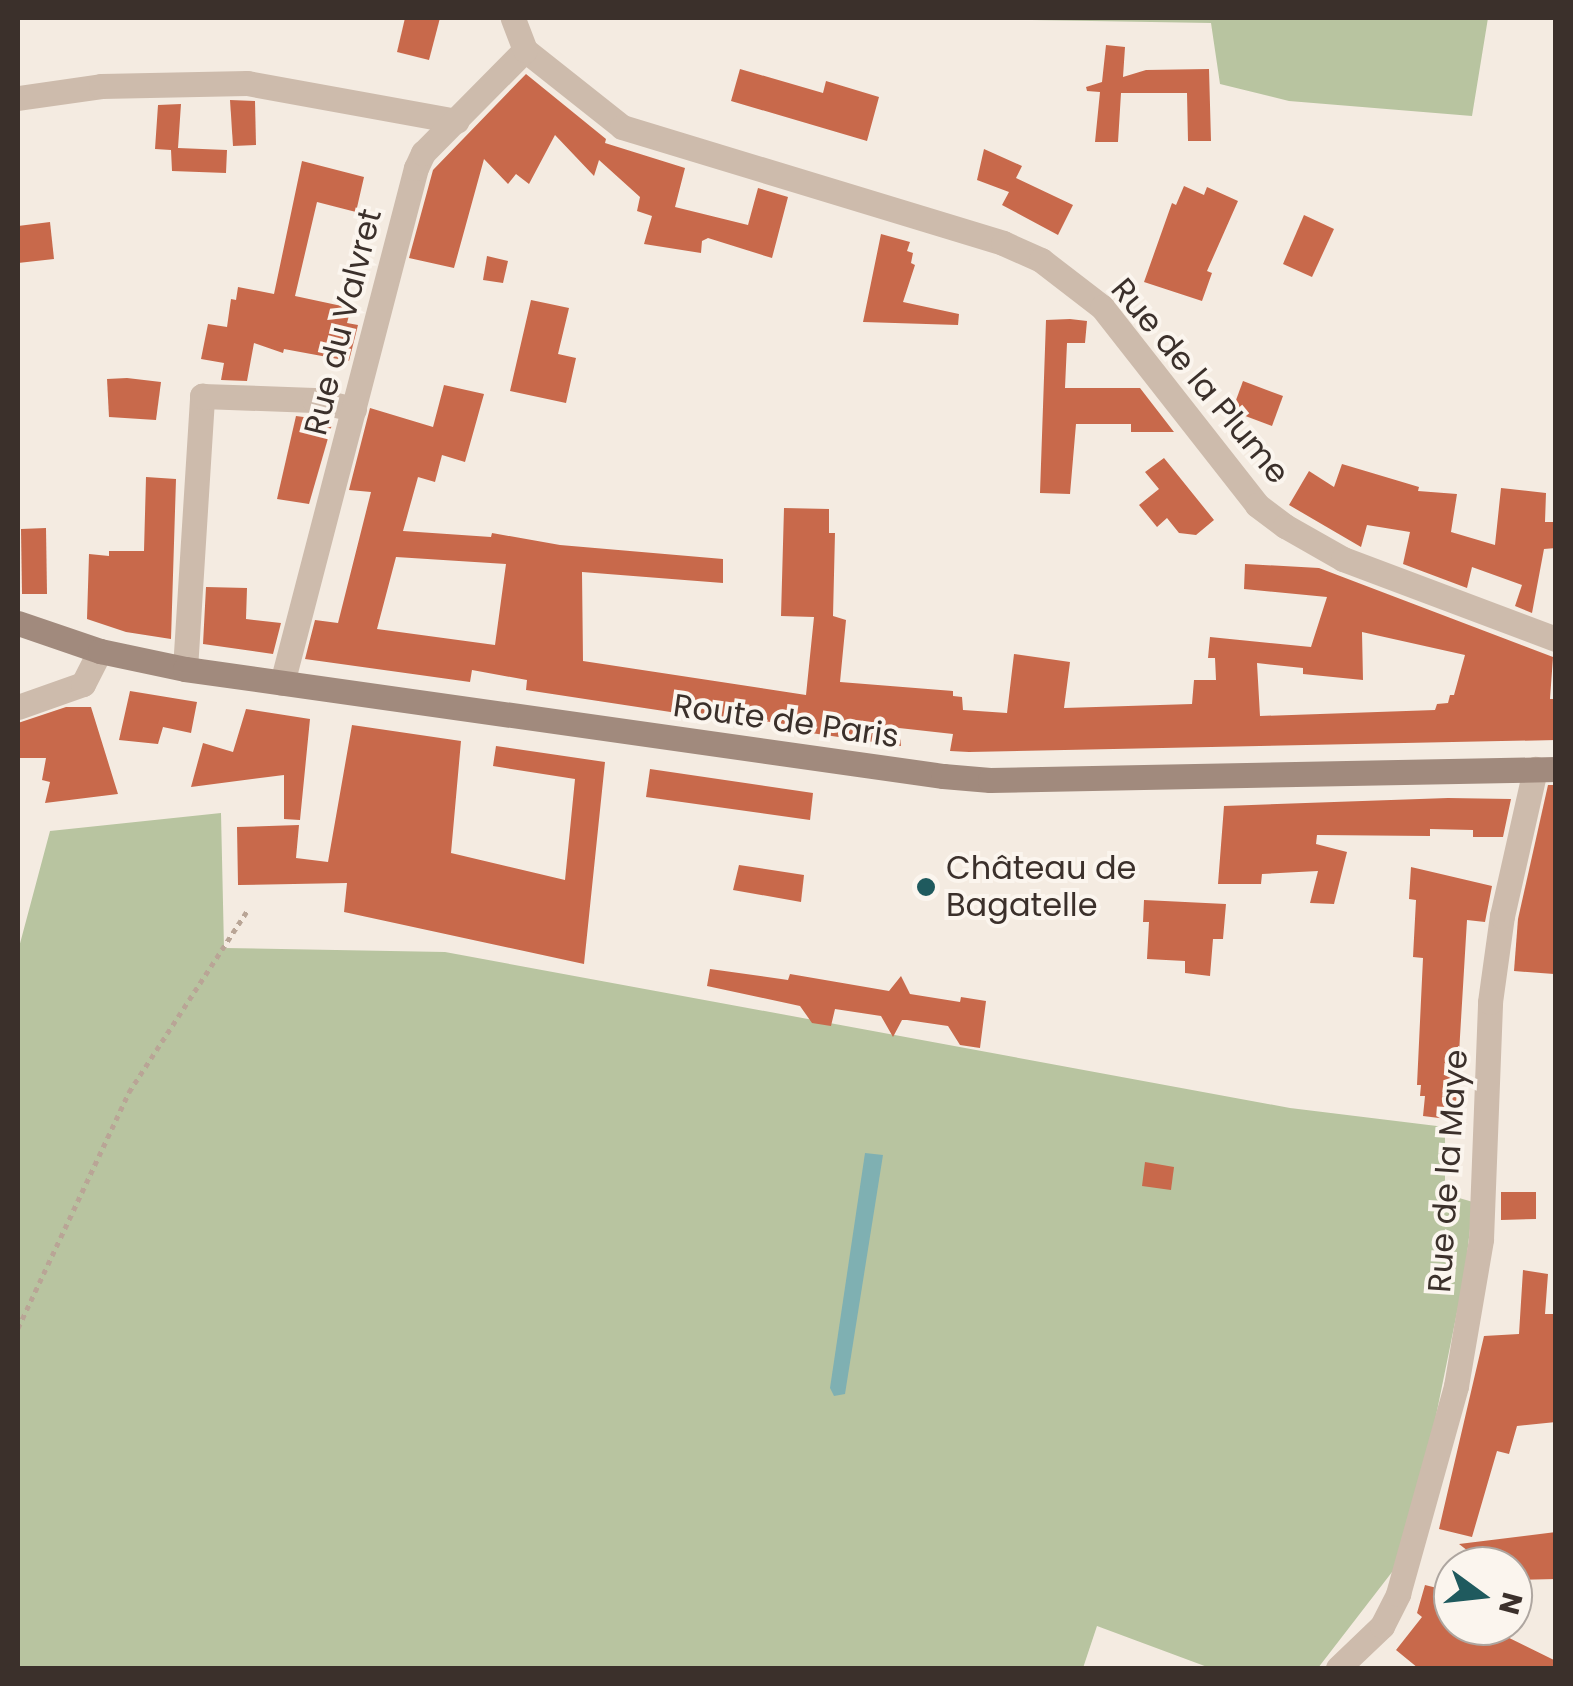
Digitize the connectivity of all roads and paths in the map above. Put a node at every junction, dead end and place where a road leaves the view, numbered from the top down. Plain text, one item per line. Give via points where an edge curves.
1 (513, 18) edge
2 (526, 50) junction
3 (18, 98) edge
4 (457, 121) junction
5 (354, 409) junction
6 (18, 623) edge
7 (1556, 639) edge
8 (100, 651) junction
9 (184, 669) junction
10 (282, 683) junction
11 (18, 707) edge
12 (1546, 769) edge
13 (248, 911) dead end
14 (18, 1328) edge
15 (1338, 1668) edge

1 - 2 street
2 - 4 street, Rue du Valvret
2 - 7 street, Rue de la Plume via 622,128 1004,243 1041,260 1102,307 1257,505 1285,526 1343,558
3 - 4 street via 101,86 247,83
4 - 5 street, Rue du Valvret via 416,168
5 - 9 street via 314,400 202,396
5 - 10 street, Rue du Valvret
6 - 8 main road, Route de Paris
8 - 9 main road, Route de Paris
8 - 11 street via 83,684
9 - 10 main road, Route de Paris
10 - 12 main road, Route de Paris via 990,780
12 - 15 street, Rue de la Maye via 1502,916 1490,1002 1482,1239 1456,1386 1398,1594 1382,1626
13 - 14 path via 128,1092

